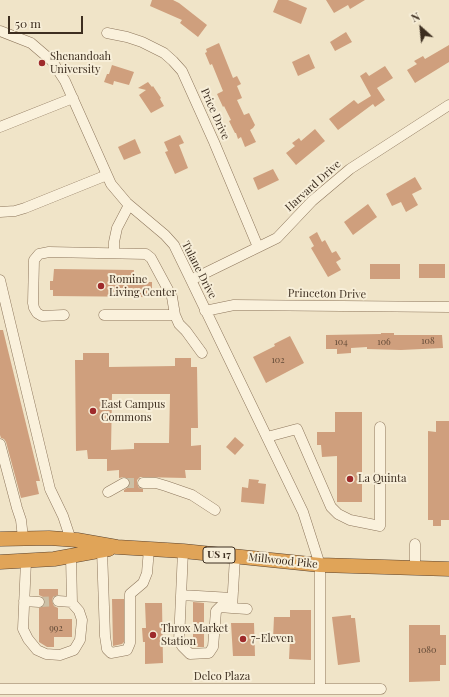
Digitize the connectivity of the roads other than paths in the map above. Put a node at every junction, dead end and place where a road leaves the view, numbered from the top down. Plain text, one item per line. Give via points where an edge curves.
1 (0, 31) edge
2 (108, 33) dead end
3 (72, 98) junction
4 (449, 105) edge
5 (0, 127) edge
6 (107, 175) junction
7 (129, 205) junction
8 (0, 212) edge
9 (258, 247) junction
10 (114, 253) junction
11 (0, 280) edge
12 (192, 280) junction
13 (449, 307) edge
14 (205, 311) junction
15 (64, 315) dead end
16 (104, 315) dead end
17 (175, 315) junction
18 (202, 353) dead end
19 (380, 427) dead end
20 (267, 437) junction
21 (0, 444) edge
22 (124, 483) tunnel mouth
23 (143, 483) tunnel mouth
24 (108, 492) dead end
25 (215, 510) dead end
26 (0, 538) edge
27 (22, 538) junction
28 (71, 540) junction
29 (415, 544) dead end
30 (117, 547) junction
31 (149, 549) junction
32 (102, 550) junction
33 (183, 551) junction
34 (71, 556) junction
35 (235, 557) junction
36 (26, 561) junction
37 (0, 562) edge
38 (320, 565) junction
39 (415, 568) junction
40 (449, 569) edge
41 (181, 595) junction
42 (24, 601) junction
43 (58, 601) tunnel mouth
44 (39, 602) tunnel mouth
45 (72, 602) junction
46 (232, 603) junction
47 (247, 609) dead end
48 (0, 689) edge
49 (320, 689) junction
50 (381, 689) dead end

1 - 3 street, Tulane Drive via 31,43 41,50 58,68
2 - 9 street, Price Drive via 137,40 164,53 182,72
3 - 5 street
3 - 6 street, Tulane Drive
4 - 9 street, Harvard Drive via 350,169 312,201 277,238
6 - 7 street, Tulane Drive via 111,184
6 - 8 street via 25,208
7 - 10 street via 117,228
7 - 12 street, Tulane Drive via 165,234
9 - 12 street, Harvard Drive
10 - 15 street via 49,252 39,254 34,260 34,308 42,316
10 - 17 street via 146,254 151,258 172,297
11 - 28 street via 50,489
12 - 14 street, Tulane Drive
13 - 14 street, Princeton Drive via 234,304
14 - 20 street, Tulane Drive
16 - 17 street
17 - 18 street
19 - 20 street via 380,526 350,520 331,507 296,429
20 - 38 street, Tulane Drive via 303,512
21 - 27 street via 21,520
22 - 24 street
23 - 25 street via 156,483 192,495
26 - 27 highway, Millwood Pike / US 17
27 - 28 highway, Millwood Pike / US 17
28 - 30 highway, Millwood Pike / US 17
29 - 39 street
30 - 31 highway, Millwood Pike / US 17
30 - 32 highway, Millwood Pike / US 17
31 - 32 street via 147,573 143,583 130,594 130,644 127,650 111,653 107,649 105,636
31 - 33 highway, Millwood Pike / US 17
32 - 34 highway, Millwood Pike / US 17
33 - 35 highway, Millwood Pike / US 17
33 - 41 street
34 - 36 highway, Millwood Pike / US 17
34 - 45 street
35 - 38 highway, Millwood Pike / US 17
35 - 46 street
36 - 37 highway, Millwood Pike / US 17
36 - 42 street
38 - 39 highway, Millwood Pike / US 17
38 - 49 street
39 - 40 highway, Millwood Pike / US 17
41 - 46 street
41 - 46 street via 179,641 190,654 209,653 213,647 216,610
42 - 44 street
42 - 45 street via 23,629 28,639 37,650 60,655 74,650 80,640 82,620
43 - 45 street
46 - 47 street
48 - 49 street, Delco Plaza
49 - 50 street, Delco Plaza

